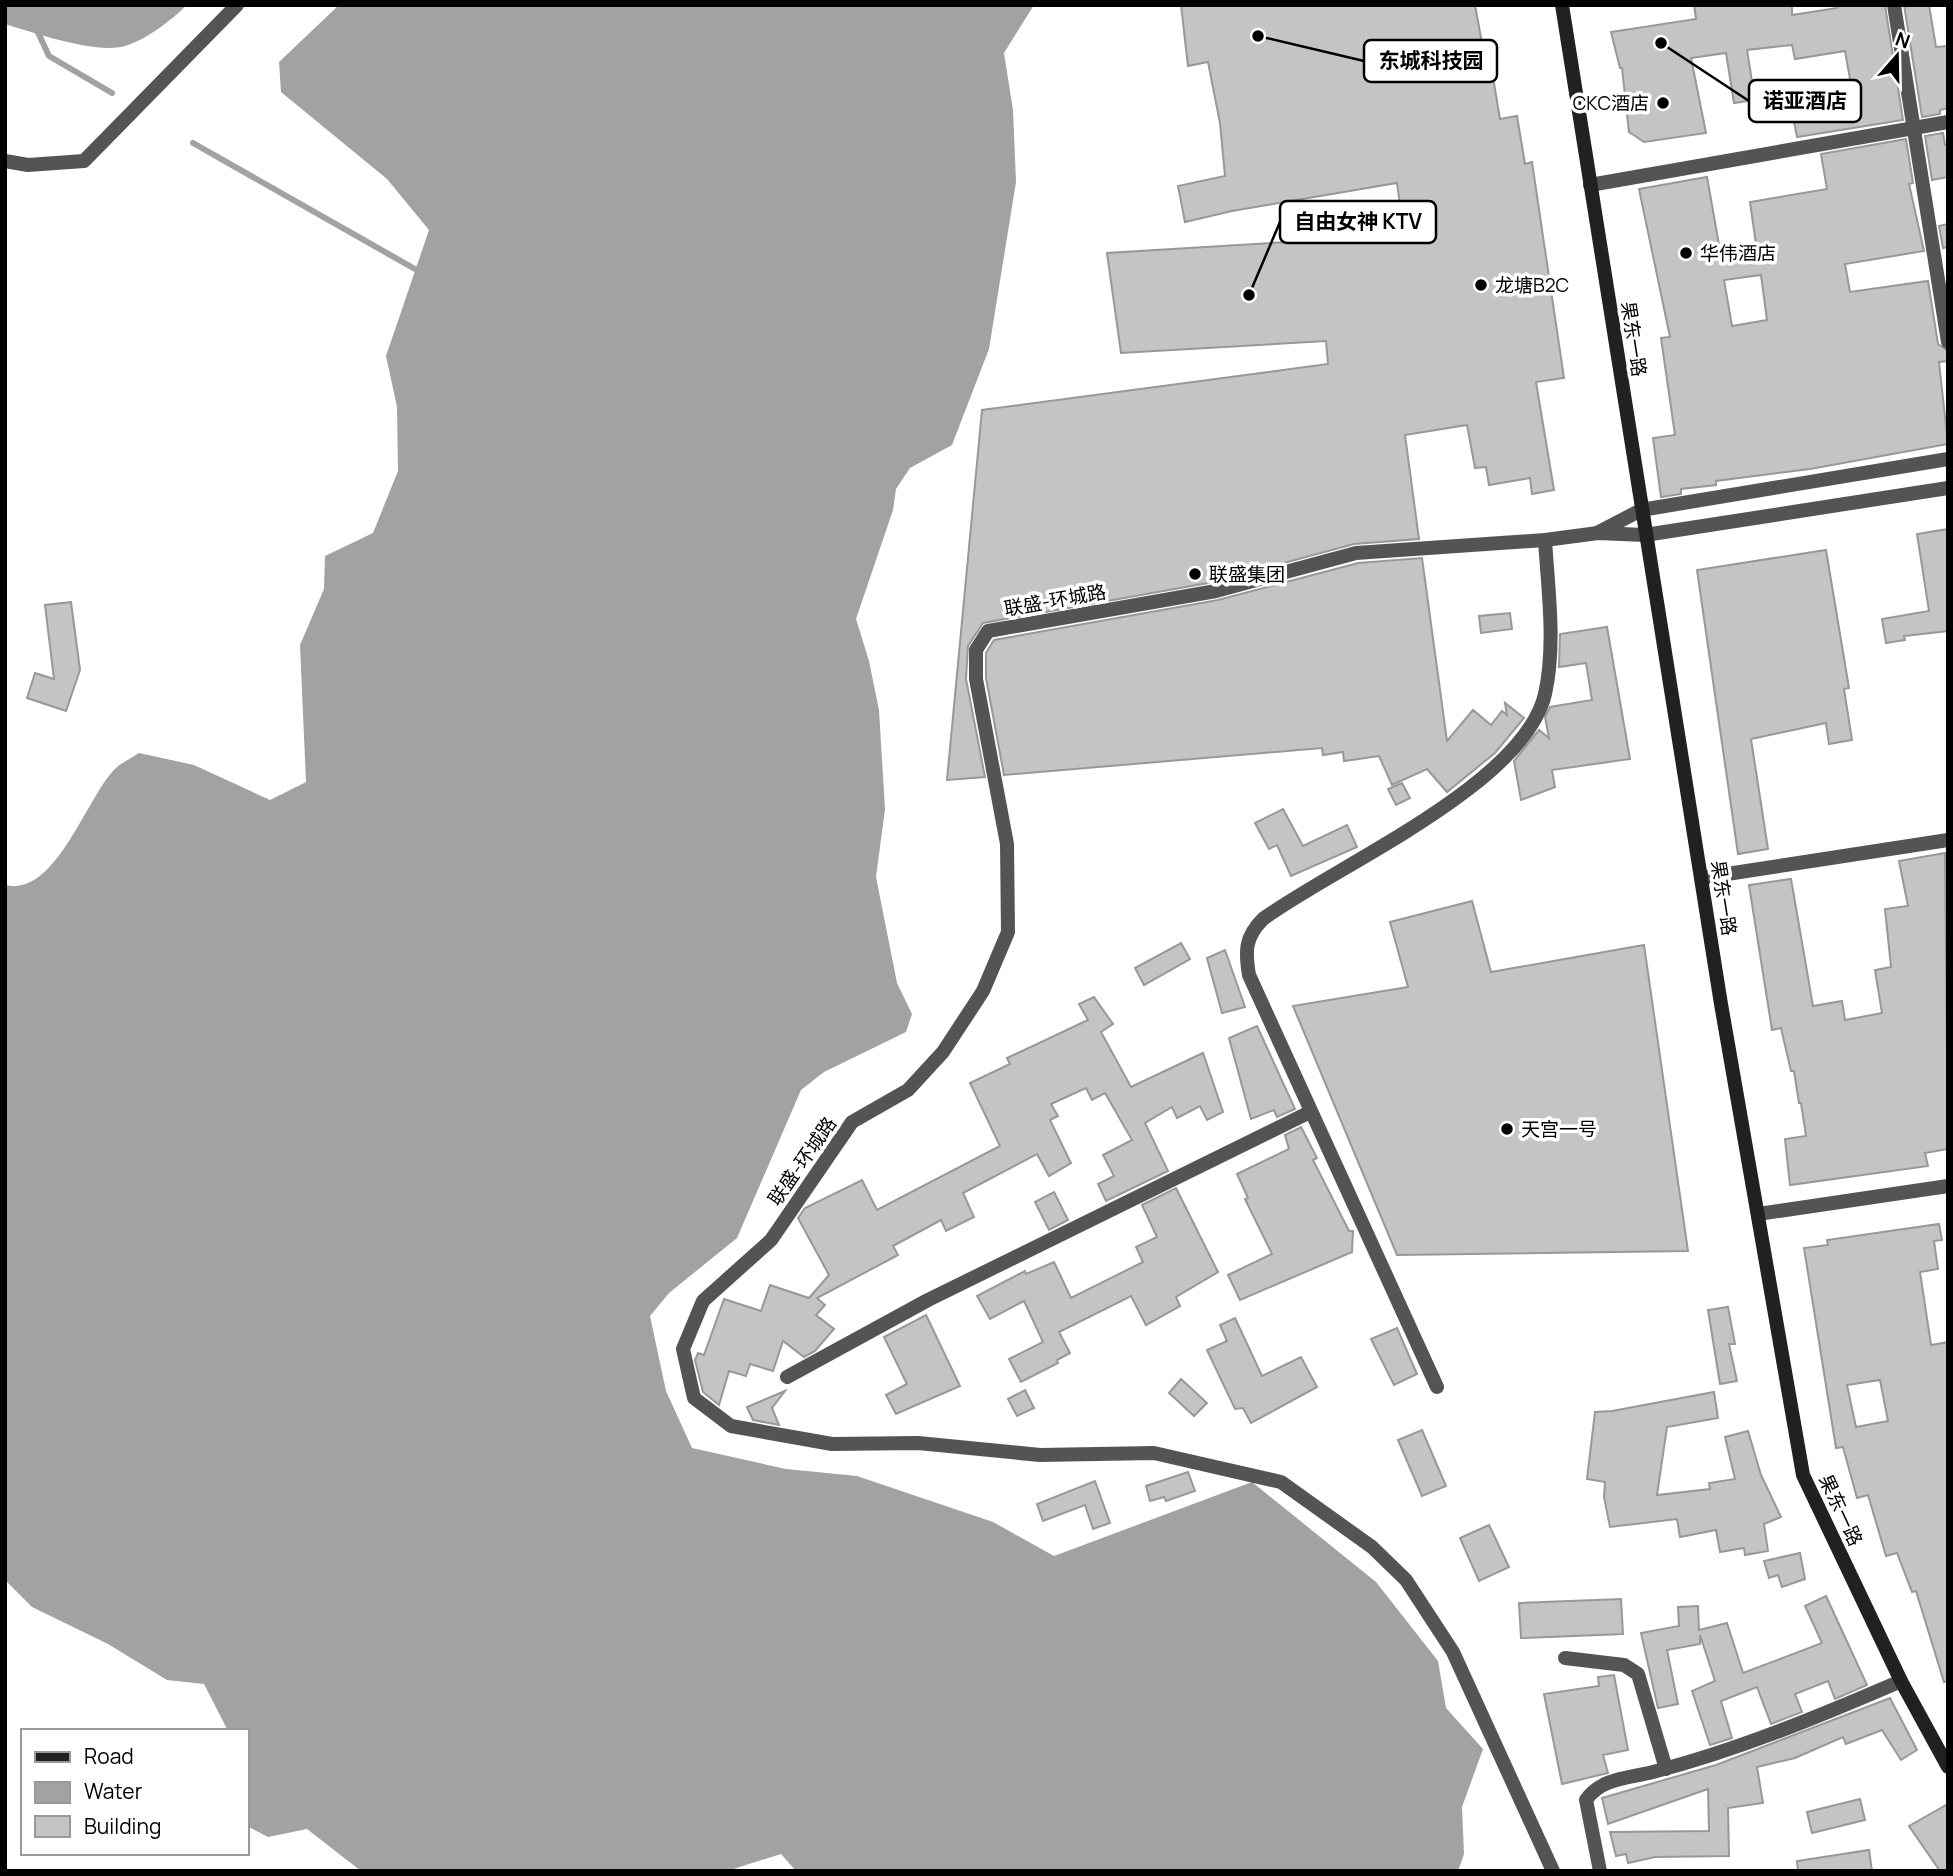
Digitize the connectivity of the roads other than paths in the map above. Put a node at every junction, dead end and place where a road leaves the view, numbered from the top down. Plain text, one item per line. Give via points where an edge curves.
1 (237, 5) edge
2 (1562, 5) edge
3 (1894, 5) edge
4 (1948, 122) edge
5 (1913, 127) junction
6 (5, 161) edge
7 (1590, 185) junction
8 (1948, 342) edge
9 (1948, 459) edge
10 (1822, 480) junction
11 (1948, 488) edge
12 (1828, 507) junction
13 (1641, 510) junction
14 (1598, 533) junction
15 (1645, 535) junction
16 (1545, 540) junction
17 (1948, 841) edge
18 (1701, 878) junction
19 (1310, 1112) junction
20 (1948, 1186) edge
21 (1758, 1214) junction
22 (787, 1377) dead end
23 (1437, 1387) dead end
24 (1565, 1658) dead end
25 (1901, 1681) junction
26 (1948, 1767) edge
27 (1666, 1769) junction
28 (1553, 1871) edge
29 (1600, 1871) edge

1 - 6 street via 84,162 29,165
2 - 7 main road, 果东一路
3 - 5 street
4 - 5 street
5 - 7 street
5 - 8 street
7 - 13 main road, 果东一路
9 - 10 street
10 - 12 street
10 - 13 street
11 - 12 street
12 - 15 street
13 - 14 street
13 - 15 main road, 果东一路
14 - 15 street
14 - 16 street, 联盛-环城路
15 - 18 main road, 果东一路
16 - 19 street via 1549,619 1545,695 1514,747 1424,820 1278,908 1248,936 1249,975
16 - 28 street, 联盛-环城路 via 1356,553 1216,591 988,631 976,650 975,679 1007,844 1009,887 1007,932 988,979 943,1052 908,1090 852,1122 771,1240 703,1301 683,1349 694,1398 731,1426 832,1444 918,1443 1040,1455 1154,1453 1281,1482 1372,1547 1406,1580 1453,1653
17 - 18 street
18 - 21 main road, 果东一路
19 - 22 street via 940,1293
19 - 23 street
20 - 21 street
21 - 25 main road, 果东一路 via 1803,1475
24 - 27 street via 1624,1665 1638,1674
25 - 26 main road, 果东一路
25 - 27 street via 1804,1723
27 - 29 street via 1606,1783 1586,1800

